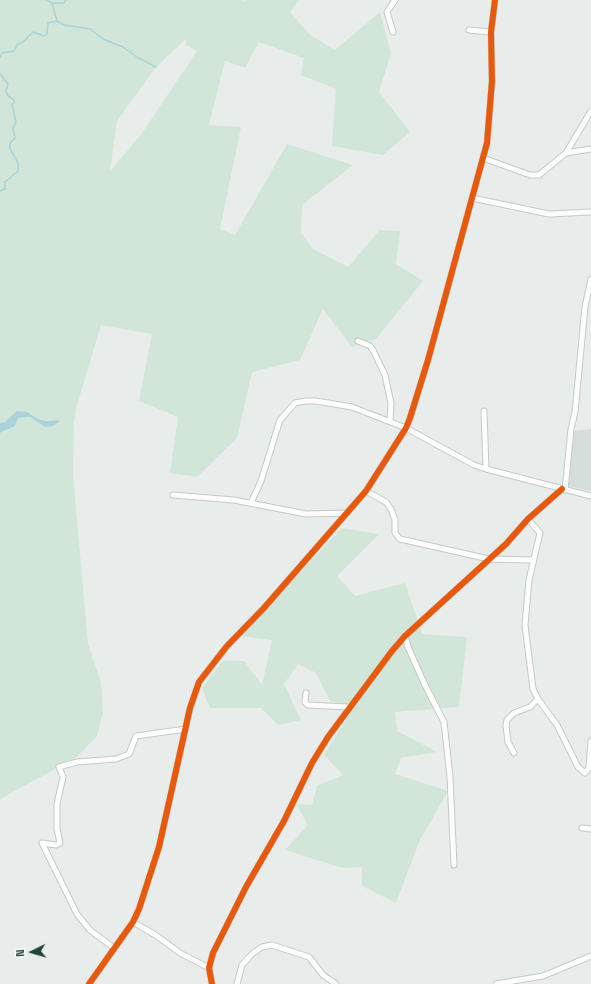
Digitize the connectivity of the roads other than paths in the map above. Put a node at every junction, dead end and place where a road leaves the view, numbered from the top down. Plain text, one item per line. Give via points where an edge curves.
1 (395, 0) edge
2 (495, 0) edge
3 (469, 30) dead end
4 (393, 32) dead end
5 (491, 32) junction
6 (591, 111) edge
7 (591, 149) edge
8 (566, 153) junction
9 (483, 158) junction
10 (472, 198) junction
11 (591, 212) edge
12 (591, 279) edge
13 (358, 341) dead end
14 (484, 411) dead end
15 (390, 421) junction
16 (406, 428) junction
17 (486, 469) junction
18 (564, 490) junction
19 (366, 491) junction
20 (174, 495) dead end
21 (591, 496) edge
22 (251, 503) junction
23 (347, 513) junction
24 (528, 519) junction
25 (489, 559) junction
26 (533, 560) junction
27 (405, 636) junction
28 (306, 693) dead end
29 (538, 698) junction
30 (348, 707) junction
31 (186, 729) junction
32 (591, 741) edge
33 (514, 753) dead end
34 (582, 828) dead end
35 (591, 829) edge
36 (454, 865) dead end
37 (133, 922) junction
38 (114, 948) junction
39 (591, 956) edge
40 (210, 968) junction
41 (89, 984) edge
42 (212, 984) edge
43 (237, 984) edge
44 (336, 984) edge
45 (496, 984) edge

1 - 4 street via 387,12
2 - 5 street
3 - 5 street
5 - 9 street via 490,118
6 - 8 street
7 - 8 street
8 - 9 street via 536,176
9 - 10 street
10 - 11 street via 549,214
10 - 16 street via 428,360
12 - 18 street via 585,307 575,412
13 - 15 street via 370,346 385,375 391,403
14 - 17 street
15 - 16 street
15 - 22 street via 352,407 316,401 295,403 280,420 261,481
16 - 17 street
16 - 19 street
17 - 18 street
18 - 21 street
18 - 24 street
19 - 23 street
19 - 25 street via 386,502 391,509 395,520 395,533 400,539
20 - 22 street
22 - 23 street via 306,514
23 - 31 street via 209,669 195,693
24 - 25 street
24 - 26 street via 540,532
25 - 26 street
25 - 27 street
26 - 29 street via 525,625 534,689
27 - 30 street
27 - 36 street via 424,683 444,722 450,777
28 - 30 street via 305,702 308,705
29 - 32 street via 557,724 578,767 585,773 589,768
29 - 33 street via 530,707 514,712 507,720 508,742
30 - 40 street via 312,763 284,820 246,887 212,953
31 - 37 street via 159,847
31 - 38 street via 136,736 129,754 116,759 77,762 59,767 63,777 57,804 60,842 56,845 42,843 77,914 90,930
34 - 35 street
37 - 38 street
37 - 40 street via 180,953
38 - 41 street
39 - 45 street via 543,976
40 - 42 street
43 - 44 street via 242,965 262,947 272,944 309,957 323,975

